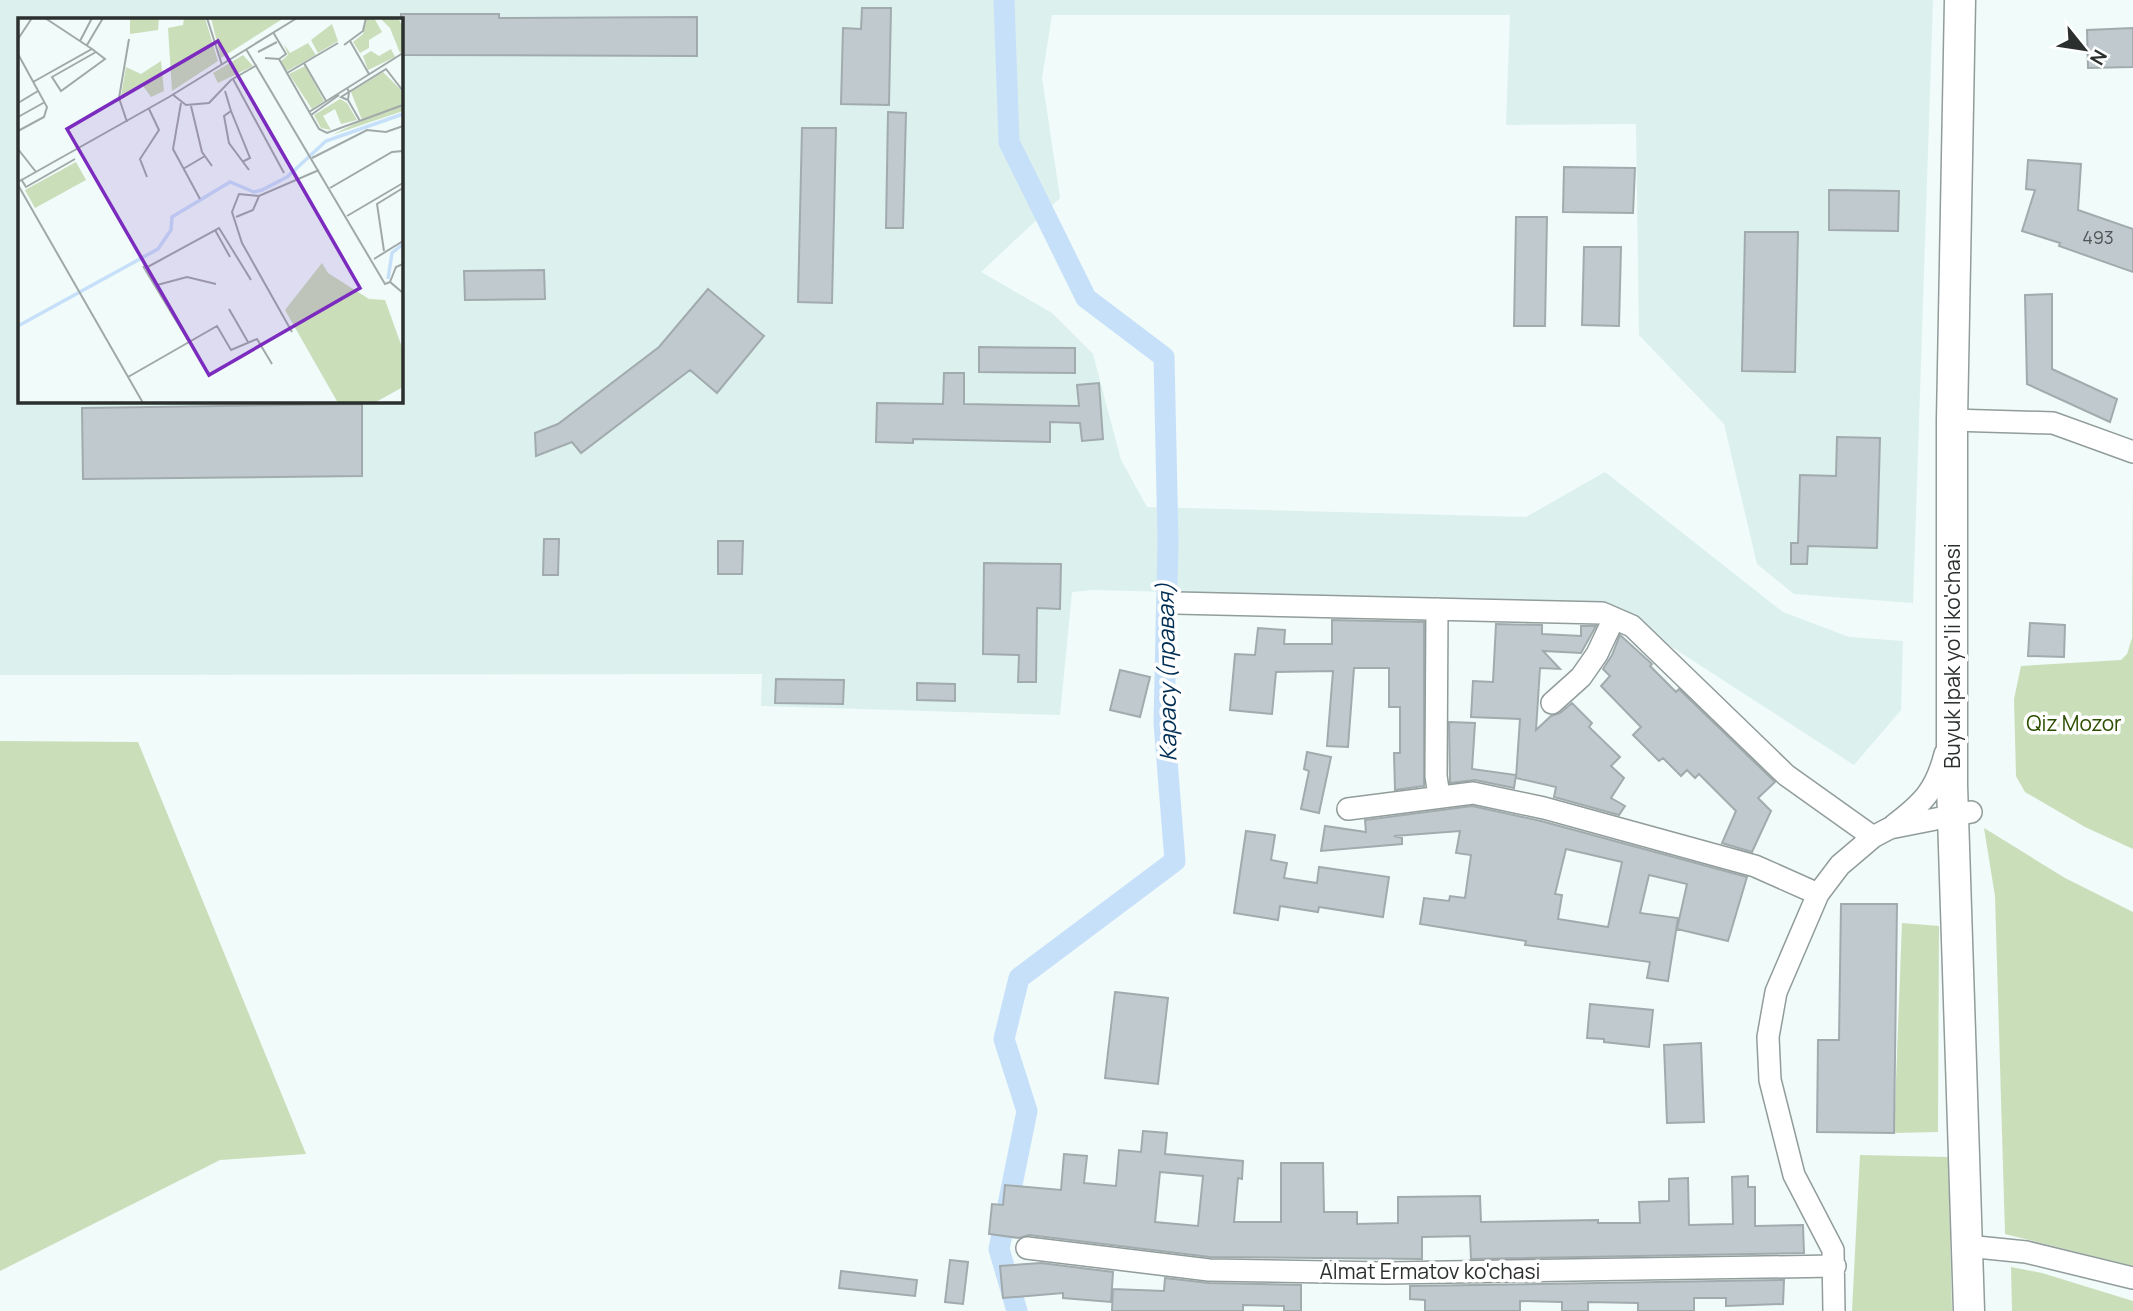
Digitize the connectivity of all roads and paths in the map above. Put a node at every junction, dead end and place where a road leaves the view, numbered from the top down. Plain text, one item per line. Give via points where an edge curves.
1 (1960, 0) edge
2 (1978, 0) edge
3 (1961, 421) junction
4 (2133, 452) edge
5 (1176, 603) dead end
6 (1437, 609) junction
7 (1614, 618) junction
8 (1552, 703) dead end
9 (1952, 725) junction
10 (1439, 796) junction
11 (1348, 810) dead end
12 (1962, 813) junction
13 (1882, 833) junction
14 (1818, 894) junction
15 (1976, 1247) junction
16 (1027, 1248) dead end
17 (1835, 1266) junction
18 (2133, 1278) edge
19 (1834, 1311) edge
20 (1969, 1311) edge
21 (1986, 1311) edge

1 - 3 street, Buyuk Ipak yo'li ko'chasi
2 - 3 street, Buyuk Ipak yo'li ko'chasi
3 - 4 street via 2053,423
3 - 9 street, Buyuk Ipak yo'li ko'chasi
3 - 12 street, Buyuk Ipak yo'li ko'chasi
5 - 6 street
6 - 7 street via 1602,613
6 - 10 street
7 - 8 street via 1581,677
7 - 13 street via 1632,626 1786,775
9 - 12 street, Buyuk Ipak yo'li ko'chasi
9 - 13 street, Buyuk Ipak yo'li ko'chasi via 1931,792
10 - 11 street
10 - 14 street via 1473,793 1544,808 1755,866
12 - 13 street
12 - 15 street, Buyuk Ipak yo'li ko'chasi
13 - 14 street, Buyuk Ipak yo'li ko'chasi via 1840,865
14 - 17 street, Buyuk Ipak yo'li ko'chasi via 1776,992 1767,1052 1786,1151 1828,1237
15 - 18 street via 2026,1252
15 - 20 street, Buyuk Ipak yo'li ko'chasi
15 - 21 street, Buyuk Ipak yo'li ko'chasi
16 - 17 street, Almat Ermatov ko'chasi via 1209,1270 1386,1273
17 - 19 street, Buyuk Ipak yo'li ko'chasi

